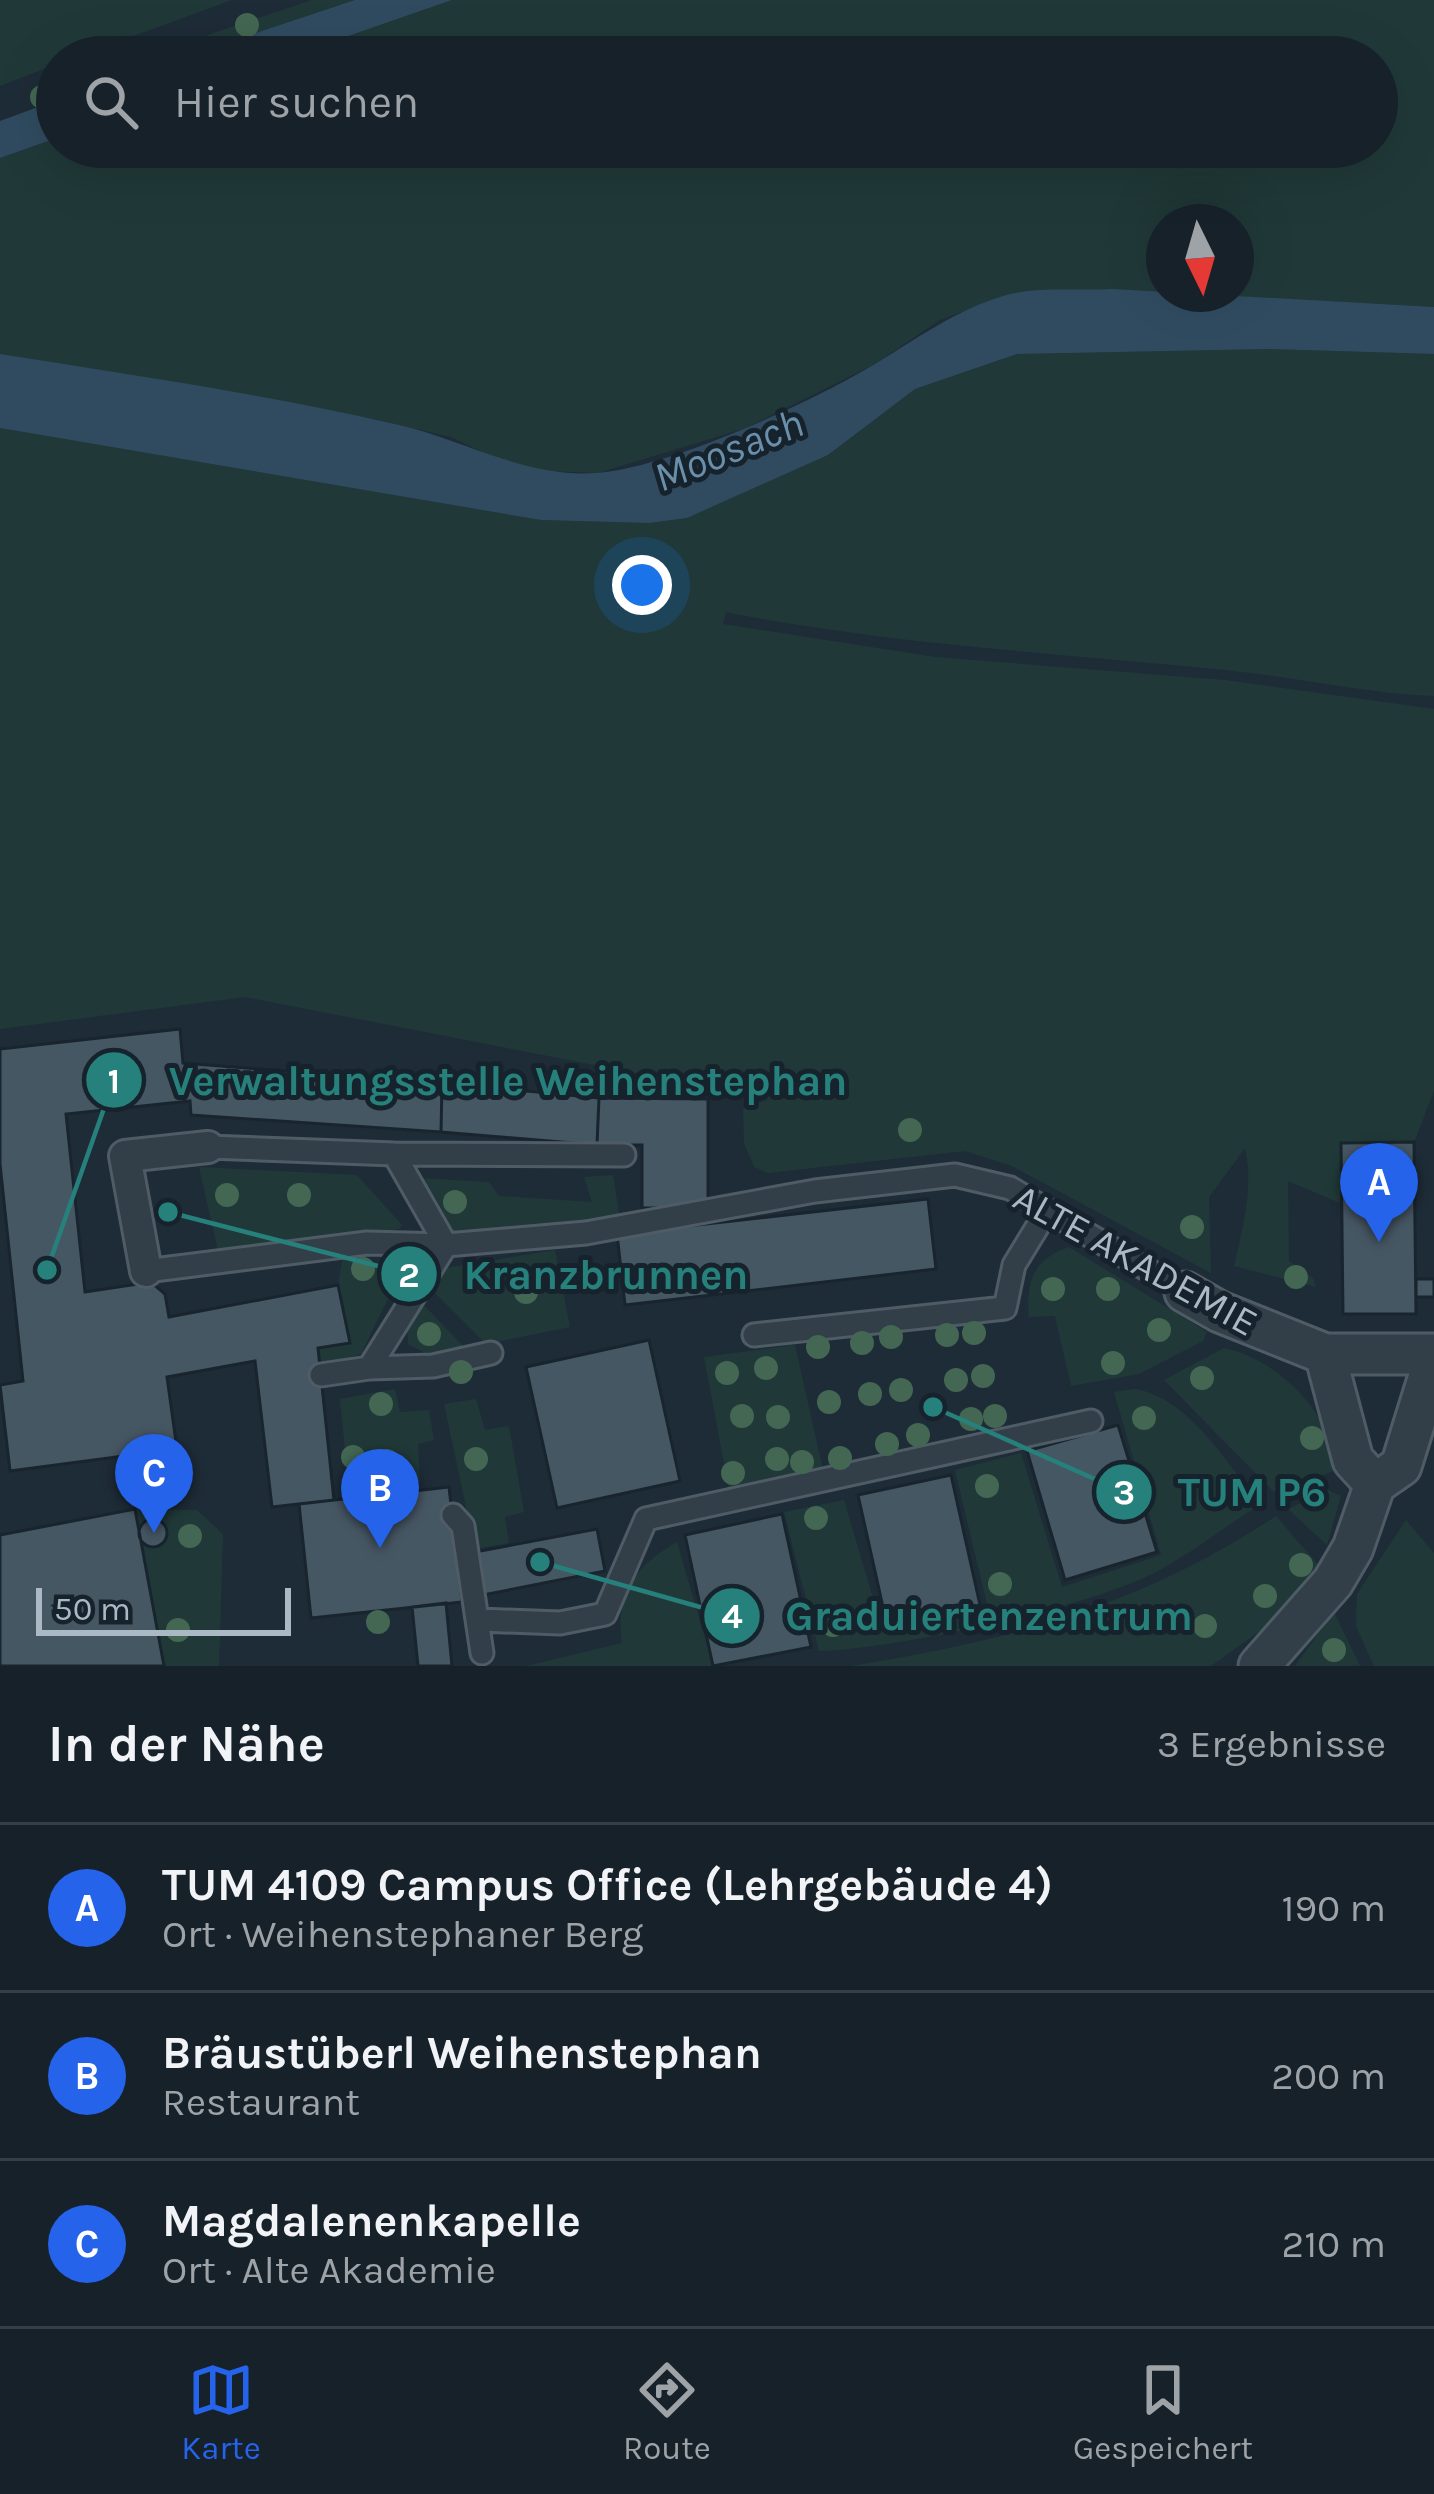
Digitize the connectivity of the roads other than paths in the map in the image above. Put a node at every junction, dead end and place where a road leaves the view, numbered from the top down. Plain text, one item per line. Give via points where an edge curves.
1 (208, 1147) joint
2 (394, 1154) junction
3 (624, 1155) dead end
4 (1047, 1211) junction
5 (446, 1245) junction
6 (146, 1271) joint
7 (1185, 1292) joint
8 (754, 1335) dead end
9 (491, 1353) dead end
10 (1325, 1354) junction
11 (1434, 1357) edge
12 (369, 1368) junction
13 (321, 1375) dead end
14 (1091, 1421) dead end
15 (1375, 1484) junction
16 (453, 1515) dead end
17 (479, 1620) junction
18 (482, 1653) dead end
19 (1258, 1666) edge

1 - 2 lane, ALTE AKADEMIE
1 - 6 street, ALTE AKADEMIE via 125,1156
2 - 3 lane, ALTE AKADEMIE
2 - 5 lane
4 - 5 lane, ALTE AKADEMIE via 1010,1189 955,1175 586,1233
4 - 7 lane, ALTE AKADEMIE
4 - 8 lane via 1014,1265 1005,1308
5 - 6 lane, ALTE AKADEMIE via 367,1243
5 - 12 lane
7 - 10 street, ALTE AKADEMIE
9 - 12 lane
10 - 11 street
10 - 15 street via 1353,1460
11 - 15 street via 1401,1466
12 - 13 lane
14 - 17 lane via 646,1519 605,1614 560,1623
15 - 19 street via 1333,1582
16 - 17 lane via 463,1526
17 - 18 lane

